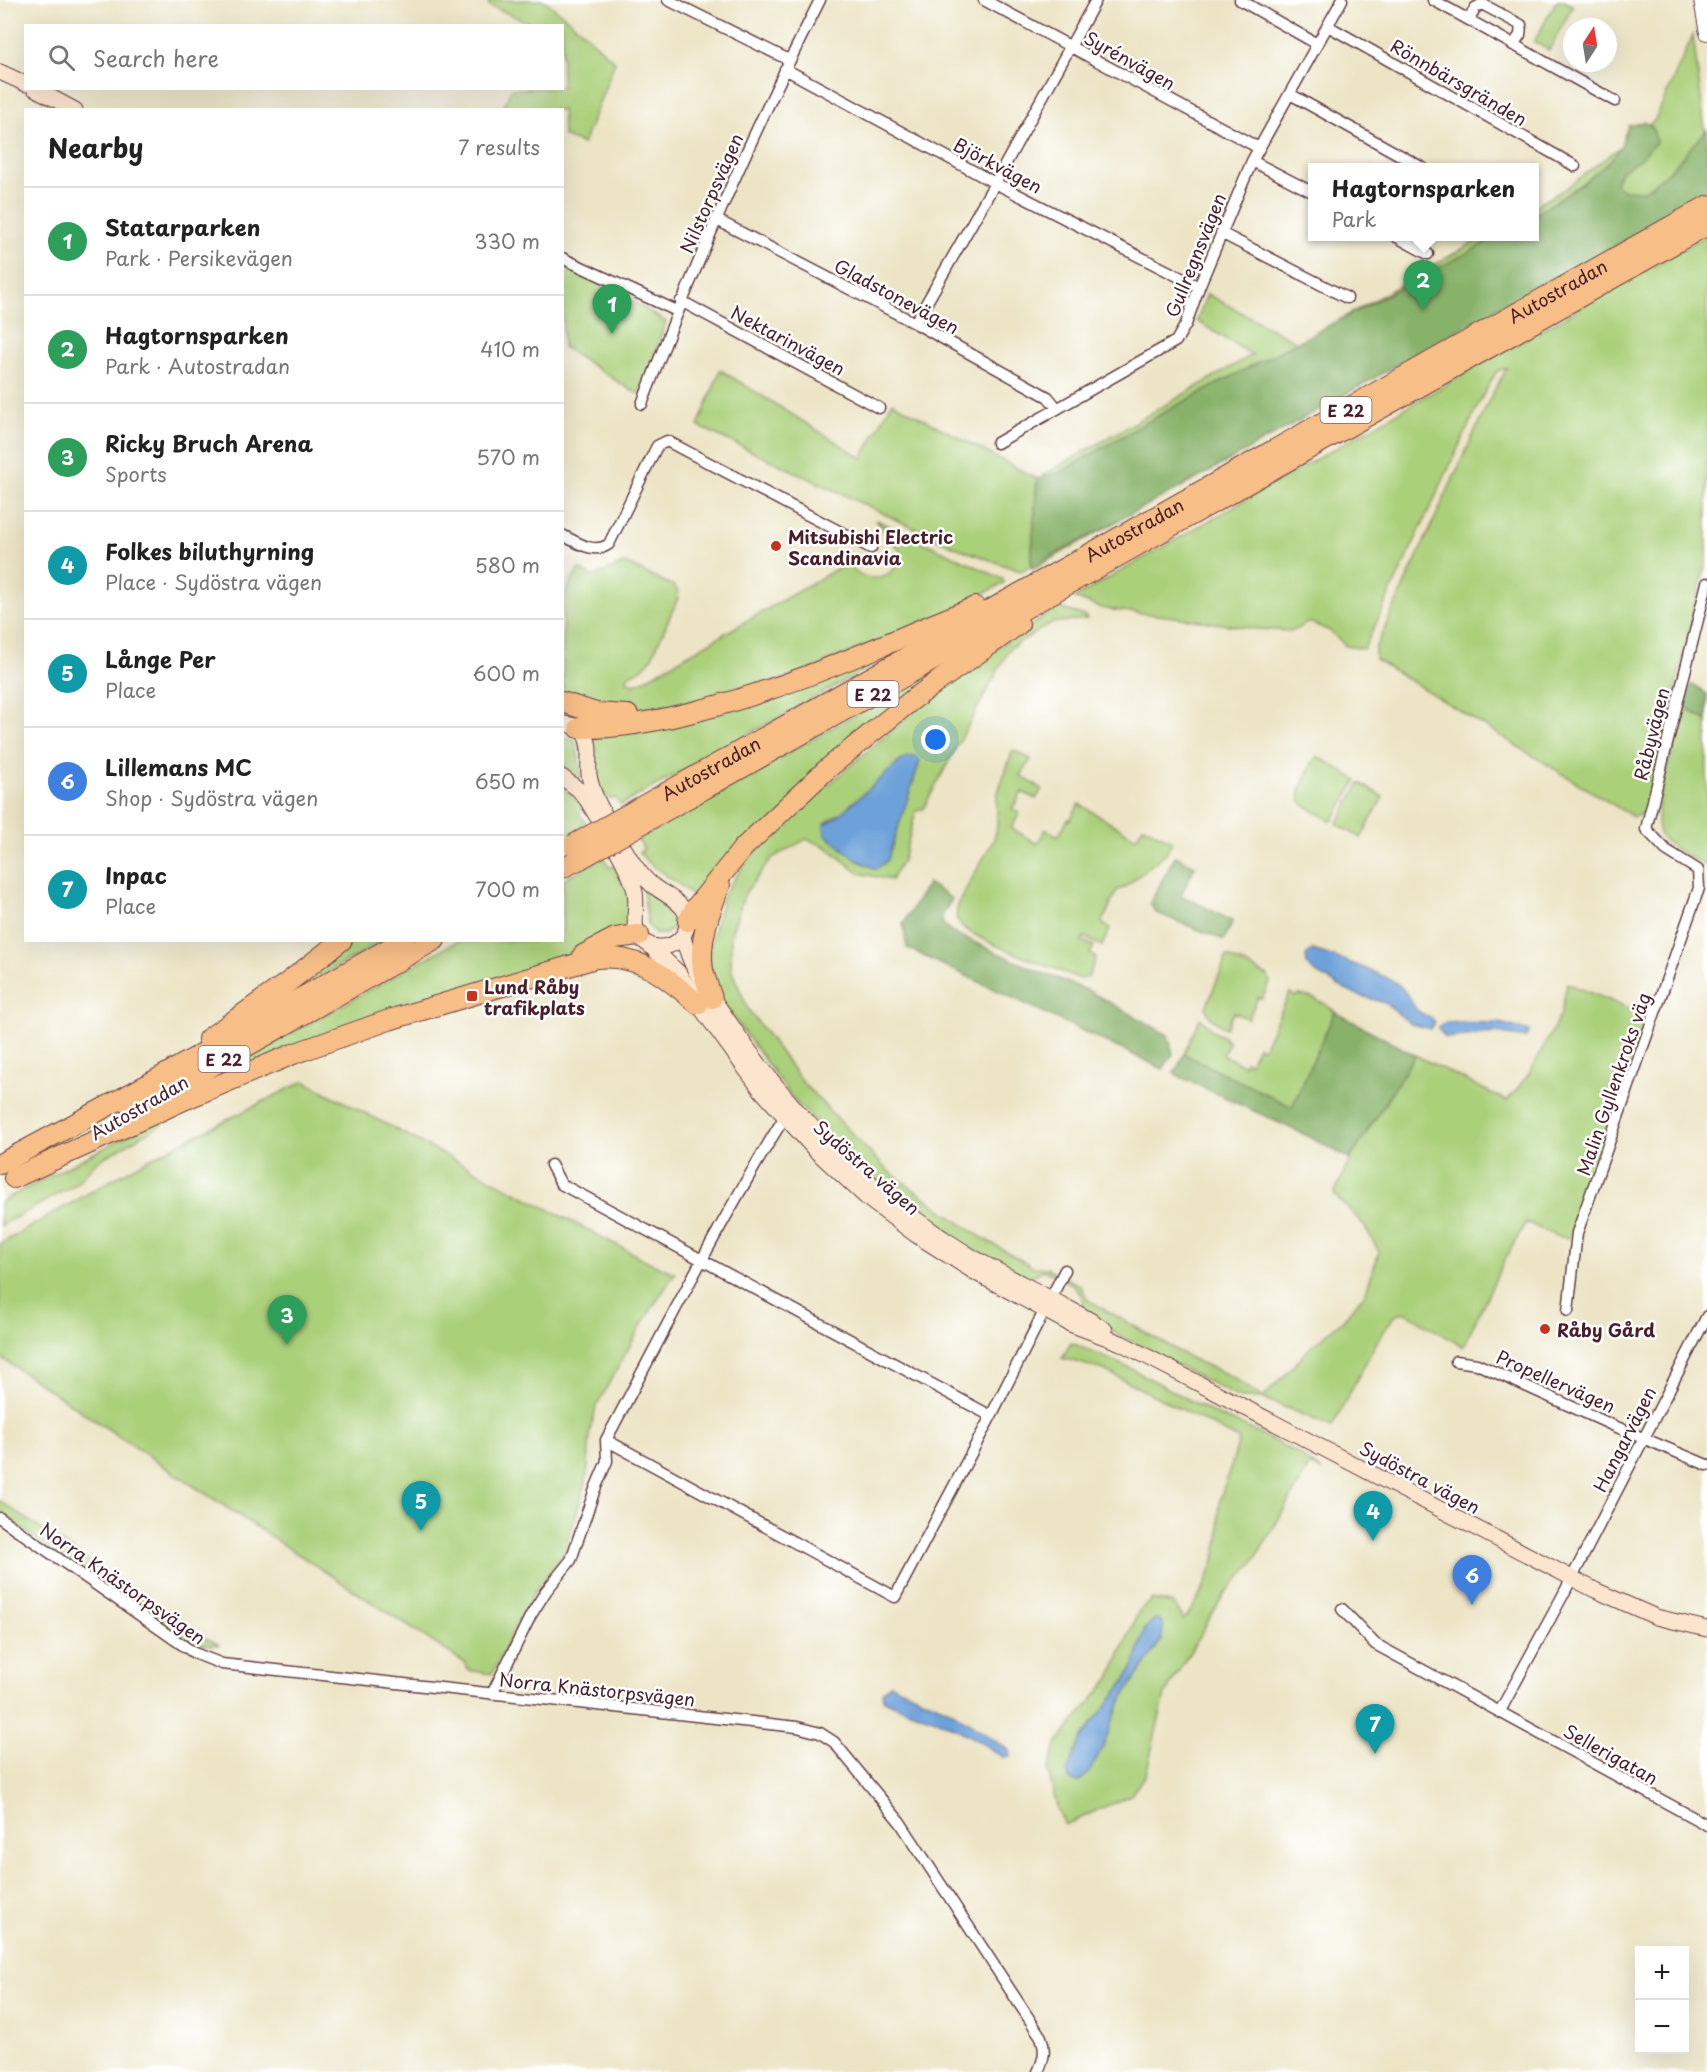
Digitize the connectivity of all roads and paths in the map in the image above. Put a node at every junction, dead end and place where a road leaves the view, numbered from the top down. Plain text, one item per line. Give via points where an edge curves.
1 (668, 0) edge
2 (820, 0) edge
3 (984, 0) edge
4 (1096, 0) edge
5 (1240, 0) edge
6 (1341, 0) edge
7 (1432, 0) edge
8 (1701, 0) edge
9 (1468, 20) junction
10 (1328, 26) junction
11 (1707, 33) edge
12 (1317, 44) junction
13 (1070, 45) junction
14 (1513, 45) junction
15 (787, 64) junction
16 (0, 72) edge
17 (24, 83) edge
18 (38, 90) edge
19 (1290, 94) junction
20 (1615, 101) dead end
21 (71, 108) edge
22 (1259, 148) junction
23 (1252, 160) junction
24 (1414, 163) edge
25 (1575, 166) dead end
26 (996, 183) junction
27 (1308, 190) edge
28 (1707, 207) edge
29 (717, 220) junction
30 (1707, 225) edge
31 (1221, 233) junction
32 (1403, 241) edge
33 (1428, 254) dead end
34 (564, 259) edge
35 (1199, 287) junction
36 (1347, 298) dead end
37 (679, 306) junction
38 (915, 323) junction
39 (642, 404) dead end
40 (879, 408) dead end
41 (1057, 408) junction
42 (997, 442) dead end
43 (564, 537) edge
44 (871, 548) dead end
45 (1099, 566) junction
46 (1050, 576) junction
47 (1707, 583) edge
48 (564, 703) edge
49 (685, 714) junction
50 (567, 724) edge
51 (564, 779) edge
52 (643, 815) junction
53 (572, 852) edge
54 (564, 865) edge
55 (727, 866) junction
56 (1698, 870) joint
57 (685, 928) junction
58 (644, 940) junction
59 (339, 942) edge
60 (400, 942) edge
61 (431, 942) edge
62 (557, 969) junction
63 (705, 1001) junction
64 (143, 1087) junction
65 (784, 1118) junction
66 (551, 1166) dead end
67 (5, 1176) edge
68 (703, 1261) junction
69 (1065, 1270) dead end
70 (1048, 1305) junction
71 (1568, 1311) dead end
72 (1707, 1316) edge
73 (1456, 1361) dead end
74 (991, 1416) junction
75 (1643, 1437) junction
76 (606, 1440) junction
77 (1707, 1465) edge
78 (0, 1518) edge
79 (1571, 1578) junction
80 (1342, 1609) dead end
81 (1707, 1629) edge
82 (492, 1694) junction
83 (1500, 1711) junction
84 (1707, 1825) edge
85 (1038, 2072) edge

1 - 15 street, Björkvägen
2 - 15 street, Nilstorpsvägen
3 - 13 street, Syrénvägen
4 - 13 street
5 - 12 street
6 - 10 street, Gullregnsvägen
7 - 9 street
8 - 11 street
9 - 14 street
9 - 14 street via 1482,4 1521,25 1522,31
10 - 12 street, Gullregnsvägen
10 - 25 street, Rönnbärsgränden
12 - 19 street, Gullregnsvägen
13 - 22 street, Syrénvägen
13 - 26 street
14 - 20 street
15 - 26 street, Björkvägen
15 - 29 street, Nilstorpsvägen
16 - 17 main road
18 - 21 main road
19 - 22 street, Gullregnsvägen
19 - 24 street
22 - 23 street, Gullregnsvägen
23 - 27 street
23 - 31 street, Gullregnsvägen
26 - 35 street, Björkvägen
26 - 38 street
28 - 46 highway, Autostradan / E 22
29 - 37 street, Nilstorpsvägen
29 - 38 street, Gladstonevägen
30 - 45 highway, Autostradan / E 22
31 - 35 street, Gullregnsvägen
31 - 36 street
32 - 33 street
34 - 37 street, Nektarinvägen
35 - 41 street, Gullregnsvägen via 1176,341
37 - 39 street, Nilstorpsvägen
37 - 40 street, Nektarinvägen
38 - 41 street, Gladstonevägen via 1048,397
41 - 42 street, Gullregnsvägen
43 - 44 street via 593,548 609,544 657,446 667,441
45 - 52 highway, Autostradan / E 22
45 - 55 highway via 881,724 827,768
46 - 49 highway via 781,687
46 - 52 highway, Autostradan / E 22
47 - 56 street, Råbyvägen via 1646,829 1666,850
48 - 49 highway via 609,714
49 - 50 highway via 618,726
50 - 57 main road via 588,741 592,786 624,849 646,879 682,907
51 - 58 main road via 587,800 629,874 637,898 636,922
52 - 53 highway, Autostradan / E 22, bridge
53 - 54 highway, Autostradan / E 22
55 - 57 highway
55 - 63 highway via 702,947
56 - 71 street, Malin Gyllenkroks väg via 1699,888 1577,1233
57 - 58 main road via 676,942 668,946 658,947
57 - 63 main road, Sydöstra vägen via 690,963
58 - 62 highway via 615,938
58 - 63 main road, Sydöstra vägen
59 - 64 highway
60 - 64 highway, Autostradan / E 22
61 - 67 highway, Autostradan / E 22
62 - 63 highway via 596,958 629,960
62 - 67 highway via 293,1054
63 - 65 main road, Sydöstra vägen via 761,1090
63 - 70 main road, Sydöstra vägen via 800,1117 852,1167 938,1235
64 - 67 highway, Autostradan / E 22
65 - 68 street via 742,1186
65 - 70 main road, Sydöstra vägen via 843,1177 892,1218 943,1253
66 - 68 street via 561,1184
68 - 74 street
68 - 76 street
69 - 70 street
70 - 74 street
70 - 79 main road, Sydöstra vägen via 1070,1324 1121,1343
72 - 75 street, Hangarvägen
73 - 75 street, Propellervägen via 1477,1364
74 - 76 street via 896,1597
75 - 77 street, Propellervägen
75 - 79 street, Hangarvägen
76 - 82 street via 607,1461 571,1560 536,1607
78 - 82 street, Norra Knästorpsvägen via 194,1653 212,1661
79 - 81 main road, Sydöstra vägen via 1646,1613
79 - 83 street
80 - 83 street, Sellerigatan via 1375,1644
82 - 85 street, Norra Knästorpsvägen via 797,1727 827,1736 900,1822 1041,2037 1045,2046
83 - 84 street, Sellerigatan

